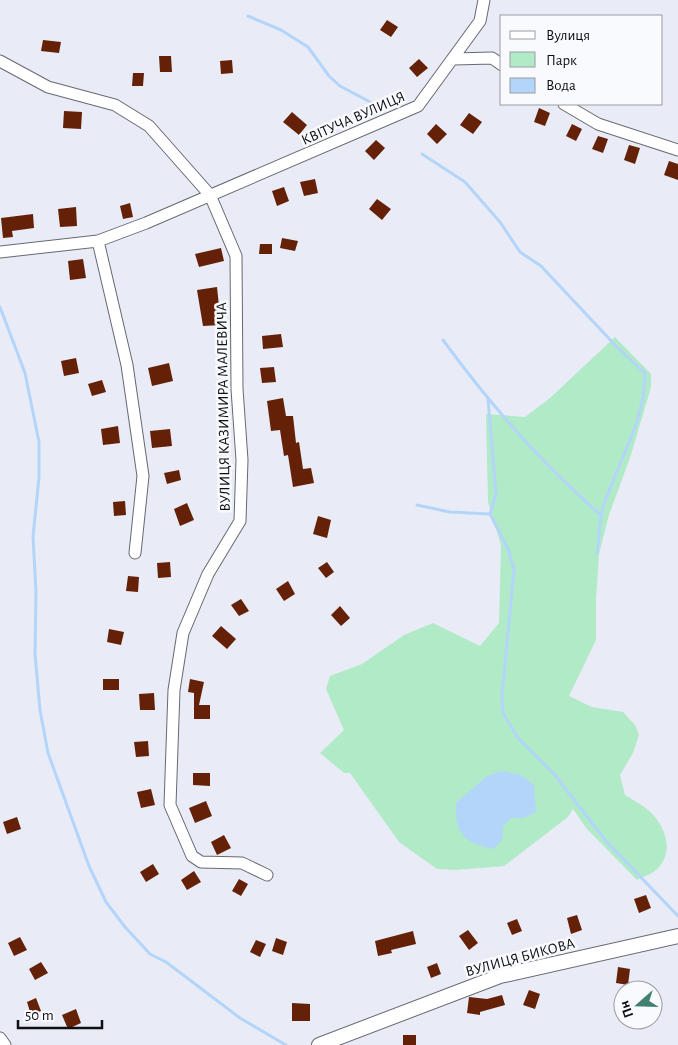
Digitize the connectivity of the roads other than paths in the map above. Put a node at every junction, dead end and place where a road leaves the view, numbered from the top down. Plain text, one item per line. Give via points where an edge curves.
1 (484, 0) edge
2 (454, 59) junction
3 (0, 60) edge
4 (500, 64) edge
5 (566, 105) edge
6 (678, 150) edge
7 (210, 195) junction
8 (98, 241) junction
9 (0, 252) edge
10 (135, 552) dead end
11 (267, 875) dead end
12 (678, 936) edge
13 (0, 1038) edge
14 (5, 1045) edge
15 (319, 1045) edge

1 - 2 street, КВІТУЧА ВУЛИЦЯ via 480,21
2 - 4 street via 492,58
2 - 7 street, КВІТУЧА ВУЛИЦЯ via 418,106
3 - 7 street via 48,87 115,105 149,126
5 - 6 street via 598,124
7 - 8 street, КВІТУЧА ВУЛИЦЯ
7 - 11 street, ВУЛИЦЯ КАЗИМИРА МАЛЕВИЧА via 236,256 237,388 242,460 240,521 208,574 183,633 174,690 170,809 192,856 201,862 242,863
8 - 9 street, КВІТУЧА ВУЛИЦЯ
8 - 10 street via 127,365 143,476
12 - 15 street, ВУЛИЦЯ БИКОВА via 500,976
13 - 14 street

